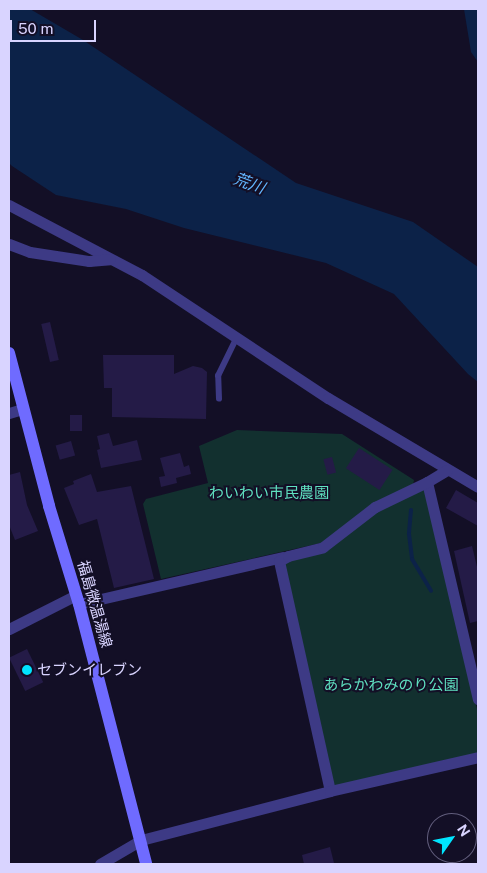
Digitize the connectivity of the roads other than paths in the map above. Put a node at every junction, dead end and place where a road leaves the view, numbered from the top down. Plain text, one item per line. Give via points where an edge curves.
1 (9, 205) edge
2 (9, 244) edge
3 (112, 259) junction
4 (237, 337) junction
5 (9, 353) edge
6 (219, 399) dead end
7 (22, 409) junction
8 (9, 413) edge
9 (447, 470) junction
10 (427, 482) junction
11 (478, 487) edge
12 (283, 557) junction
13 (78, 599) junction
14 (9, 630) edge
15 (478, 699) edge
16 (478, 757) edge
17 (330, 791) junction
18 (141, 840) junction
19 (100, 864) edge
20 (146, 864) edge

1 - 3 street
2 - 3 street via 40,254 88,261
3 - 4 street
4 - 6 lane via 218,376
4 - 9 street via 328,398
5 - 7 main road, 福島微温湯線
7 - 8 street
7 - 13 main road, 福島微温湯線
9 - 10 street
9 - 11 street
10 - 12 street via 375,508 322,547
10 - 15 street
12 - 13 street
12 - 17 street via 279,561
13 - 14 street
13 - 18 main road, 福島微温湯線
16 - 17 street
17 - 18 street
18 - 19 street
18 - 20 main road, 福島微温湯線

